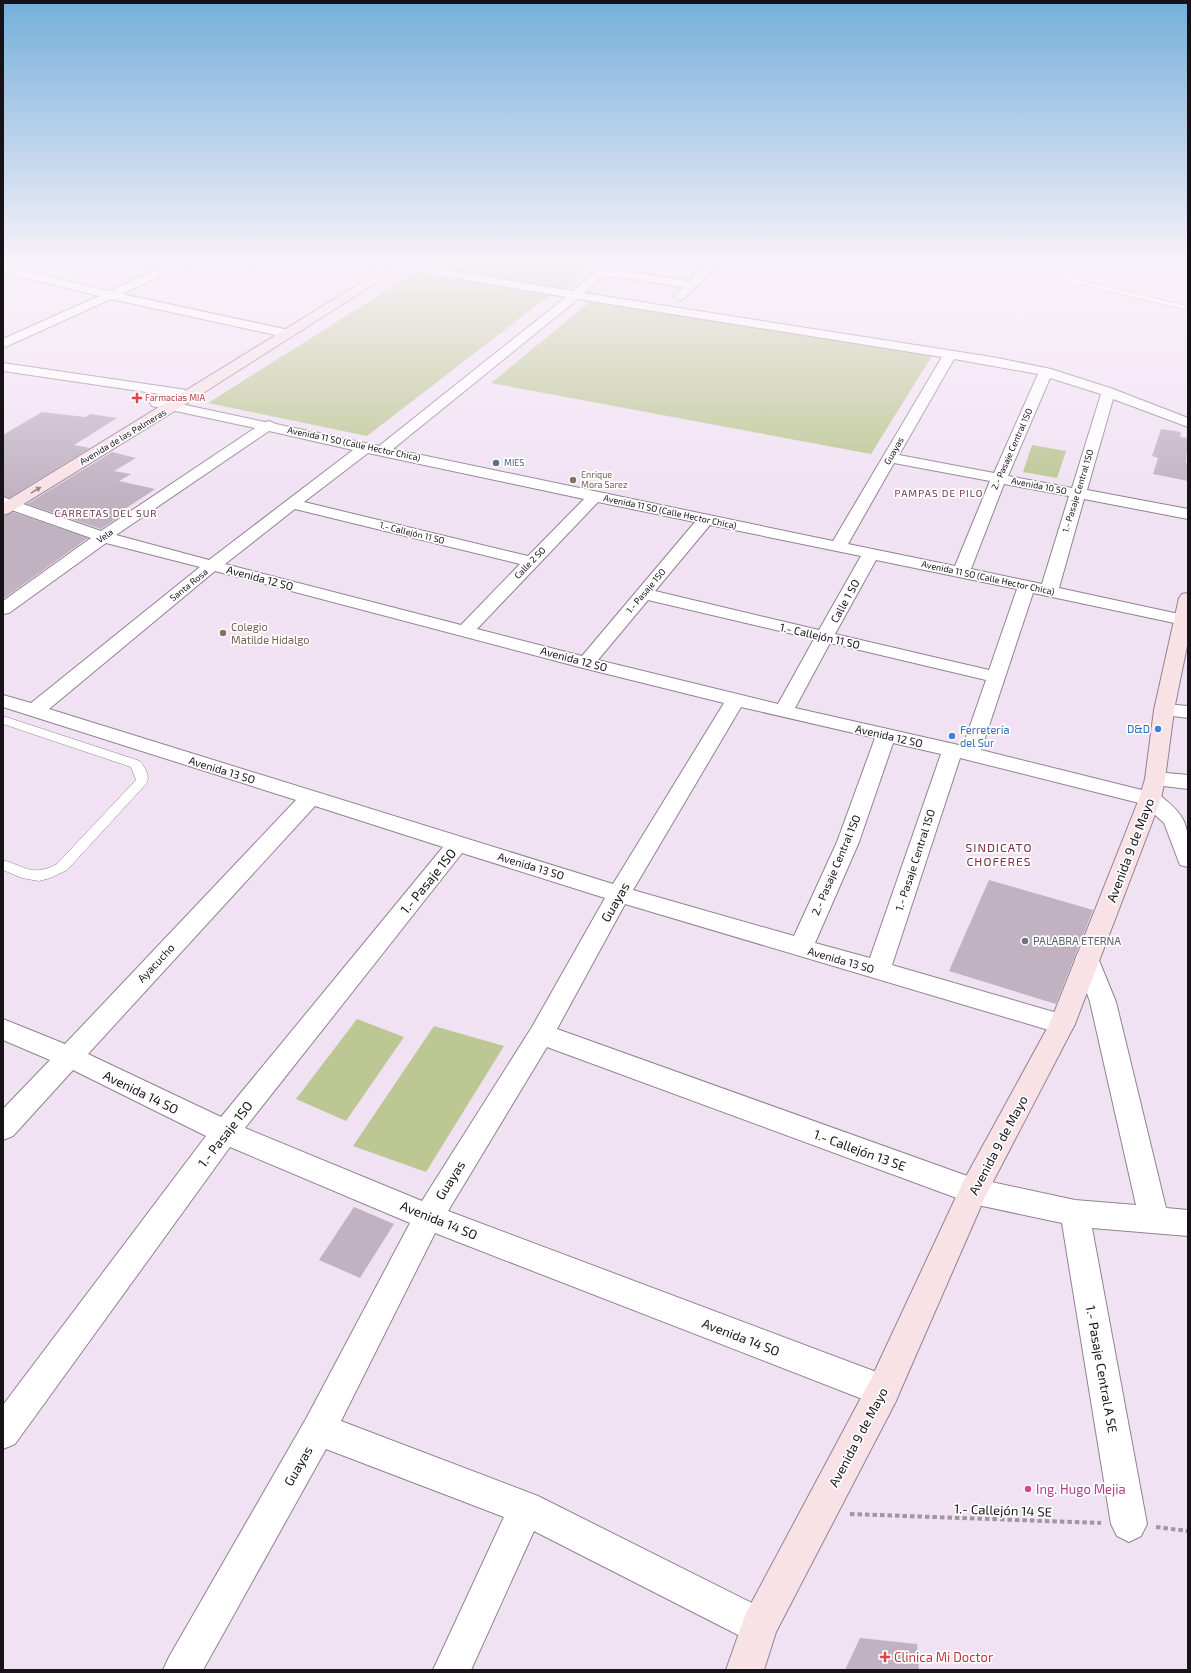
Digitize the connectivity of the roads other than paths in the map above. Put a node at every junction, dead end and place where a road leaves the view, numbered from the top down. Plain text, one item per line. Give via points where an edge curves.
1 (14, 339) edge
2 (264, 339) edge
3 (281, 339) edge
4 (520, 339) edge
5 (850, 339) edge
6 (3, 344) edge
7 (950, 355) junction
8 (3, 367) edge
9 (1046, 372) junction
10 (1108, 392) junction
11 (174, 400) junction
12 (157, 403) joint
13 (1188, 422) edge
14 (269, 426) junction
15 (366, 447) junction
16 (383, 450) junction
17 (889, 458) junction
18 (999, 478) junction
19 (1077, 493) junction
20 (595, 497) junction
21 (5, 503) edge
22 (292, 504) junction
23 (1188, 514) edge
24 (706, 520) junction
25 (103, 537) junction
26 (838, 547) junction
27 (872, 553) junction
28 (531, 562) junction
29 (213, 565) junction
30 (961, 572) junction
31 (1027, 586) junction
32 (1049, 590) junction
33 (644, 594) junction
34 (3, 609) edge
35 (1186, 609) edge
36 (465, 631) junction
37 (824, 638) junction
38 (586, 663) junction
39 (997, 677) junction
40 (736, 700) junction
41 (3, 701) edge
42 (34, 711) junction
43 (1176, 711) edge
44 (783, 712) junction
45 (3, 720) edge
46 (886, 735) junction
47 (961, 752) junction
48 (1188, 782) edge
49 (1153, 789) junction
50 (310, 798) junction
51 (458, 843) junction
52 (1188, 859) edge
53 (3, 865) edge
54 (619, 894) junction
55 (801, 948) junction
56 (1087, 959) junction
57 (878, 970) junction
58 (1062, 1024) junction
59 (3, 1029) edge
60 (542, 1034) junction
61 (68, 1056) junction
62 (3, 1128) edge
63 (225, 1132) junction
64 (973, 1191) junction
65 (1075, 1213) junction
66 (428, 1217) junction
67 (1154, 1220) junction
68 (1188, 1223) edge
69 (883, 1391) junction
70 (319, 1429) junction
71 (3, 1432) edge
72 (526, 1508) junction
73 (1129, 1524) road end
74 (759, 1626) junction
75 (182, 1670) edge
76 (452, 1670) edge
77 (745, 1670) edge

1 - 6 street
2 - 11 street, Avenida de las Palmeras
3 - 11 street, Avenida de las Palmeras via 192,395
4 - 16 street
5 - 7 street
7 - 9 street
7 - 17 street, Guayas
8 - 11 street, Avenida 11 SO (Calle Hector Chica)
9 - 10 street
9 - 18 street, 2.- Pasaje Central 1SO
10 - 13 street
10 - 19 street, 1.- Pasaje Central 1SO
11 - 12 street, Avenida 11 SO (Calle Hector Chica)
11 - 14 street, Avenida 11 SO (Calle Hector Chica)
21 -> 11 street, Avenida de las Palmeras
12 - 21 street, Avenida de las Palmeras
14 - 15 street, Avenida 11 SO (Calle Hector Chica)
14 - 25 street, Vela
15 - 16 street, Avenida 11 SO (Calle Hector Chica)
15 - 22 street, Santa Rosa
16 - 20 street, Avenida 11 SO (Calle Hector Chica)
17 - 18 street, Avenida 10 SO
17 - 26 street, Guayas
18 - 19 street, Avenida 10 SO
18 - 30 street, 2.- Pasaje Central 1SO
19 - 23 street, Avenida 10 SO
19 - 32 street, 1.- Pasaje Central 1SO
20 - 24 street, Avenida 11 SO (Calle Hector Chica)
20 - 28 street, Calle 2 SO
21 - 25 street, Avenida 12 SO
22 - 28 street, 1.- Callejón 11 SO
22 - 29 street, Santa Rosa
24 - 26 street, Avenida 11 SO (Calle Hector Chica)
24 - 33 street, 1.- Pasaje 1SO
25 - 29 street, Avenida 12 SO
25 - 34 street, Vela
26 - 27 street, Avenida 11 SO (Calle Hector Chica)
27 - 30 street, Avenida 11 SO (Calle Hector Chica)
27 - 37 street, Calle 1 SO
28 - 36 street, Calle 2 SO
29 - 36 street, Avenida 12 SO
29 - 42 street, Santa Rosa
30 - 31 street, Avenida 11 SO (Calle Hector Chica)
31 - 32 street, Avenida 11 SO (Calle Hector Chica)
31 - 39 street, 1.- Pasaje Central 1SO
32 - 35 street, Avenida 11 SO (Calle Hector Chica)
33 - 37 street, 1.- Callejón 11 SO
33 - 38 street, 1.- Pasaje 1SO
35 - 43 street, Avenida 9 de Mayo
36 - 38 street, Avenida 12 SO
37 - 39 street, 1.- Callejón 11 SO
37 - 44 street, Calle 1 SO
38 - 40 street, Avenida 12 SO
39 - 47 street, 1.- Pasaje Central 1SO
40 - 44 street, Avenida 12 SO
40 - 54 street, Guayas
41 - 42 street, Avenida 13 SO
42 - 50 street, Avenida 13 SO
43 - 49 street, Avenida 9 de Mayo
44 - 46 street, Avenida 12 SO
45 - 53 lane via 136,764 142,781 62,867 47,876 34,876
46 - 47 street, Avenida 12 SO
46 - 55 street, 2.- Pasaje Central 1SO via 848,842
47 - 49 street, Avenida 12 SO
47 - 57 street, 1.- Pasaje Central 1SO
48 - 49 street
49 - 52 street via 1174,821
49 - 56 street, Avenida 9 de Mayo
50 - 51 street, Avenida 13 SO
50 - 61 street, Ayacucho
51 - 54 street, Avenida 13 SO
51 - 63 street, 1.- Pasaje 1SO
54 - 55 street, Avenida 13 SO
54 - 60 street, Guayas
55 - 57 street, Avenida 13 SO
56 - 58 street, Avenida 9 de Mayo
56 - 67 street via 1103,1002
57 - 58 street, Avenida 13 SO
58 - 64 street, Avenida 9 de Mayo
59 - 61 street, Avenida 14 SO
60 - 64 street, 1.- Callejón 13 SE
60 - 66 street, Guayas
61 - 62 street, Ayacucho
61 - 63 street, Avenida 14 SO
63 - 66 street, Avenida 14 SO
63 - 71 street, 1.- Pasaje 1SO
64 - 65 street, 1.- Callejón 13 SE
64 - 69 street, Avenida 9 de Mayo
65 - 67 street, 1.- Callejón 13 SE
65 - 73 street, 1.- Pasaje Central A SE
66 - 69 street, Avenida 14 SO
66 - 70 street, Guayas
67 - 68 street, 1.- Callejón 13 SE
69 - 74 street, Avenida 9 de Mayo
70 - 72 street
70 - 75 street, Guayas
72 - 74 street
72 - 76 street
74 - 77 street, Avenida 9 de Mayo

